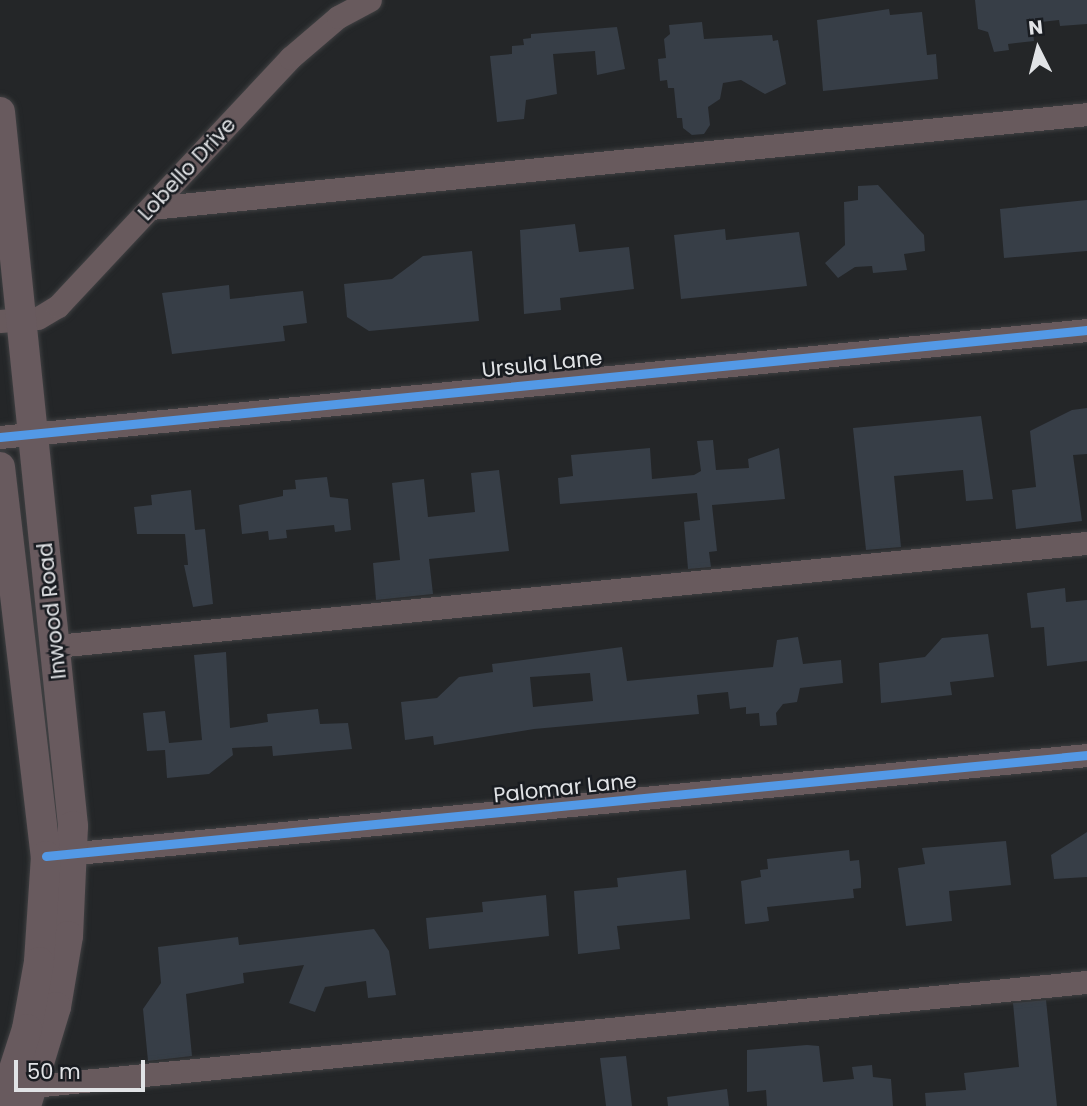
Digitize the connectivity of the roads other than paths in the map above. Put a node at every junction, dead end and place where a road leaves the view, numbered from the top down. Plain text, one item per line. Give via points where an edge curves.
1 (370, 0) edge
2 (0, 112) edge
3 (1087, 114) edge
4 (151, 208) junction
5 (11, 320) edge
6 (1087, 330) edge
7 (33, 434) junction
8 (0, 437) edge
9 (0, 467) edge
10 (1087, 543) edge
11 (56, 646) junction
12 (1087, 755) edge
13 (60, 855) junction
14 (1087, 982) edge
15 (18, 1095) edge

1 - 4 street, Lobello Drive via 338,17 290,58
2 - 5 main road, Inwood Road
3 - 4 street
4 - 5 street, Lobello Drive via 58,306 38,318
5 - 7 main road, Inwood Road
6 - 7 street, Ursula Lane
7 - 8 street, Ursula Lane
7 - 11 main road, Inwood Road
9 - 13 main road, Inwood Road
10 - 11 street
11 - 13 main road, Inwood Road
12 - 13 street, Palomar Lane
13 - 15 main road, Inwood Road via 62,972
14 - 15 street

